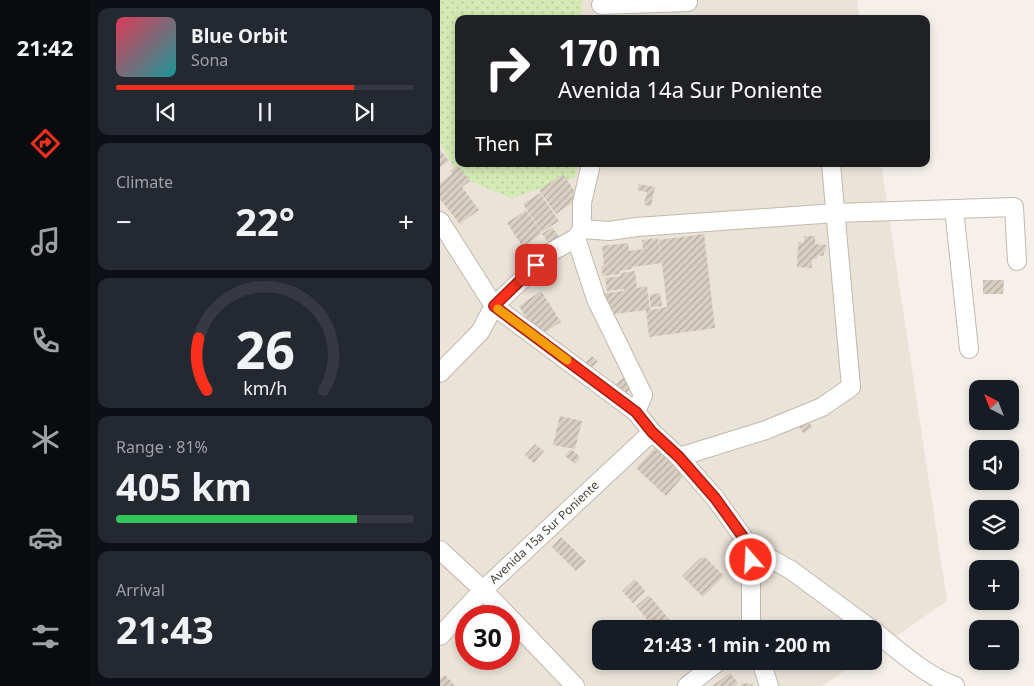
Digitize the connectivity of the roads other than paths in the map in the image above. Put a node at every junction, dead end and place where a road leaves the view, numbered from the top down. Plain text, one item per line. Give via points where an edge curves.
1 (688, 2) dead end
2 (601, 8) edge
3 (590, 167) edge
4 (831, 167) edge
5 (954, 209) junction
6 (836, 213) junction
7 (440, 221) edge
8 (579, 234) junction
9 (1017, 261) dead end
10 (494, 306) junction
11 (969, 349) dead end
12 (440, 373) edge
13 (636, 412) junction
14 (652, 432) junction
15 (679, 457) junction
16 (751, 548) junction
17 (440, 550) edge
18 (483, 590) junction
19 (497, 605) edge
20 (751, 620) edge
21 (858, 620) edge
22 (520, 629) edge
23 (440, 636) edge
24 (882, 638) edge
25 (707, 670) edge
26 (763, 670) edge
27 (575, 686) edge
28 (687, 686) edge
29 (769, 686) edge
30 (955, 686) edge

1 - 2 street
3 - 8 street
4 - 6 street
5 - 6 street
5 - 9 street via 1014,207
5 - 11 street
6 - 8 street
6 - 15 street via 851,387 822,407 766,430
7 - 10 street
8 - 10 street via 551,252
8 - 13 street via 596,298 644,395
10 - 12 street via 480,332
10 - 13 street
13 - 14 street
14 - 15 street
14 - 18 street, Avenida 15a Sur Poniente
15 - 16 street via 715,498
16 - 20 street
16 - 21 street via 791,570
17 - 18 street
18 - 19 street
18 - 23 street, Avenida 15a Sur Poniente
22 - 27 street
24 - 30 street via 911,661
25 - 28 street
26 - 29 street

